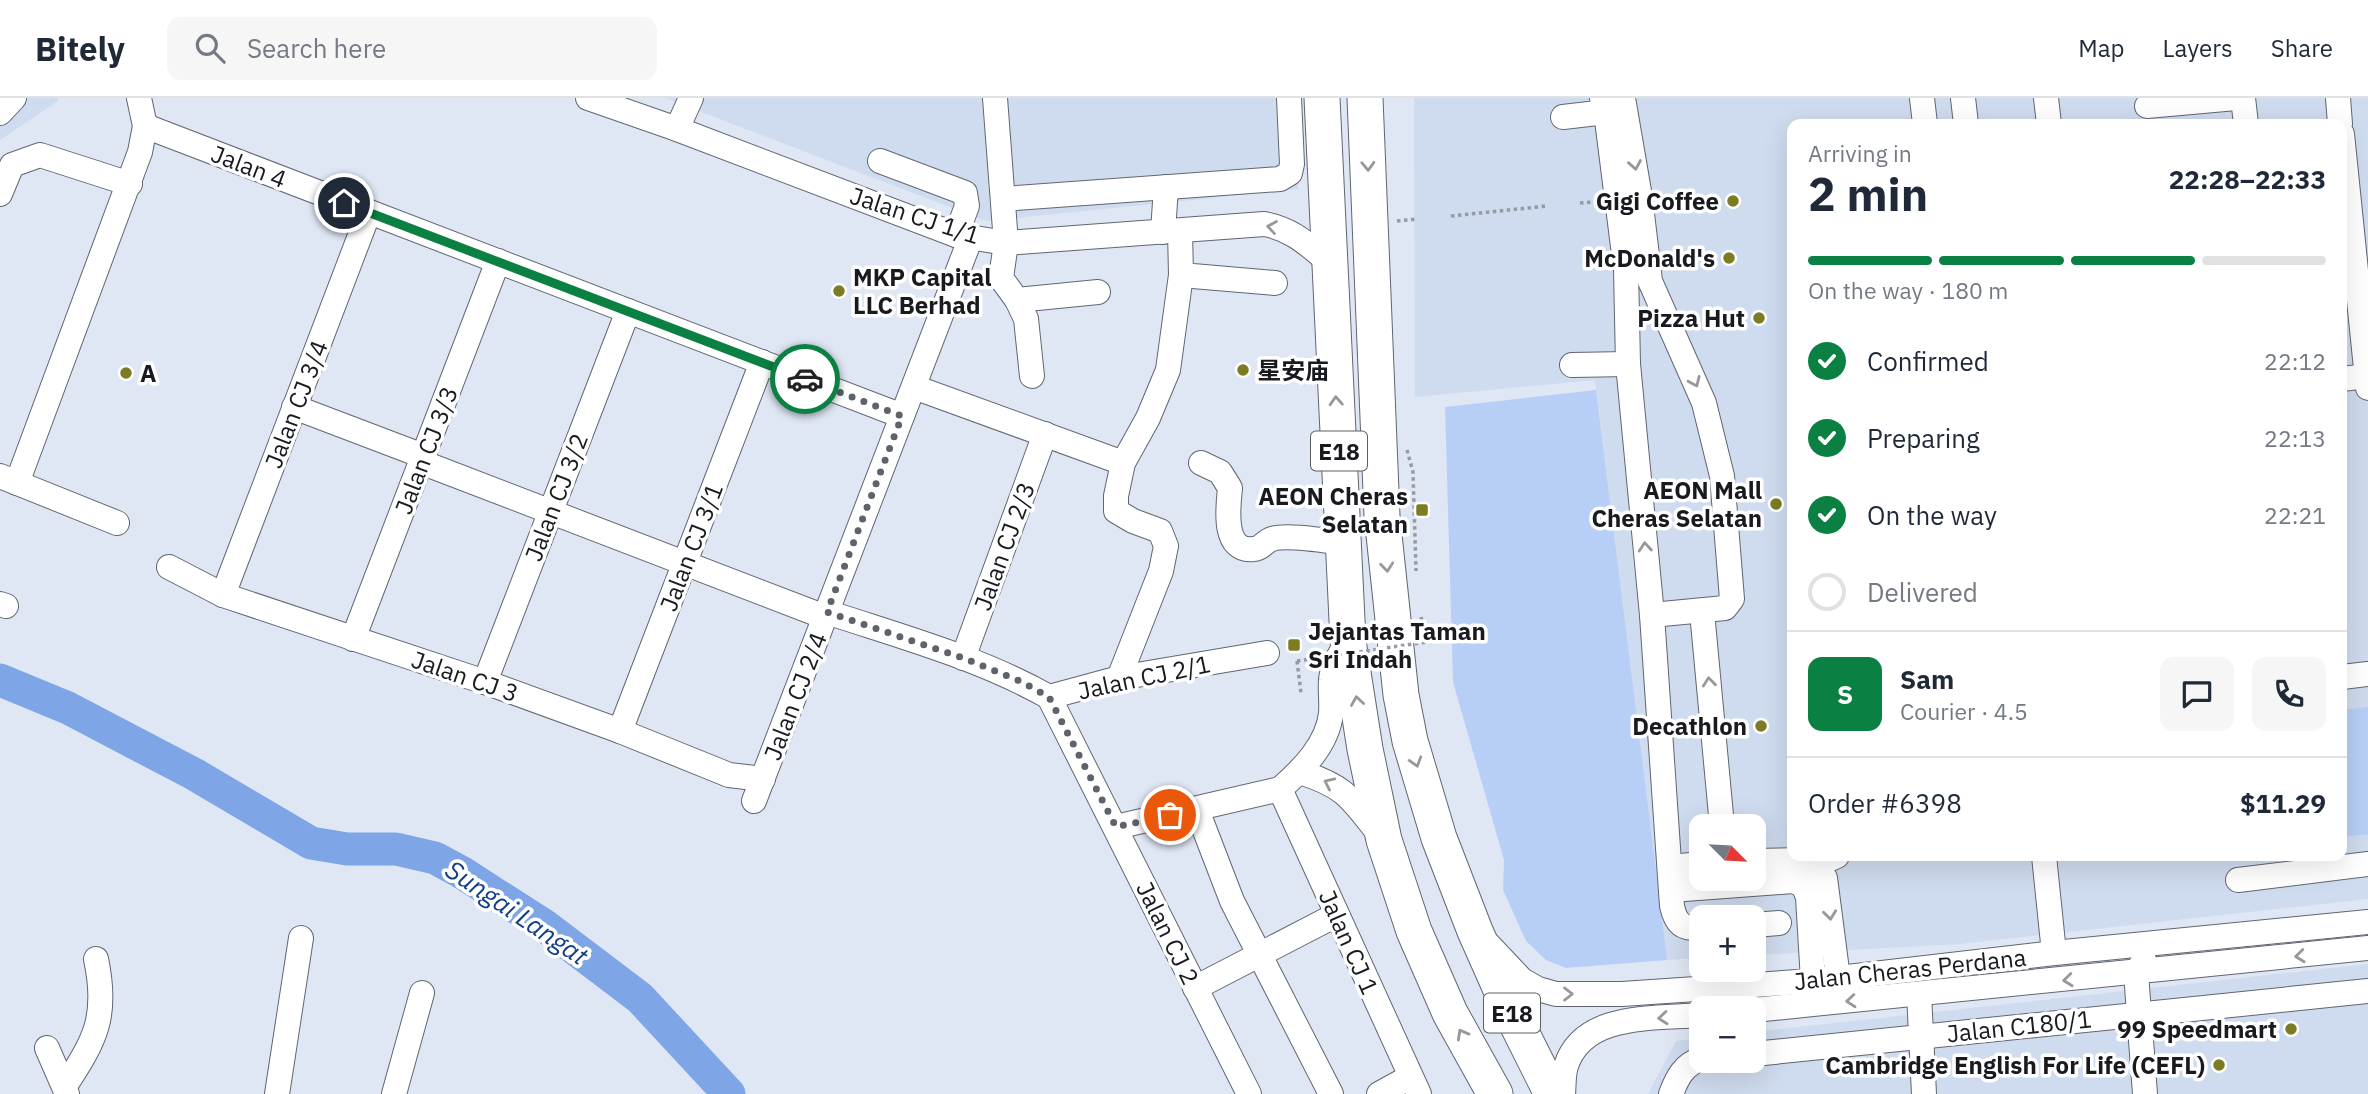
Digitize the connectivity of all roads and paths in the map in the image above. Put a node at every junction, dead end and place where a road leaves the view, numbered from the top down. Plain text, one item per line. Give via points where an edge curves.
1 (14, 98) edge
2 (139, 98) edge
3 (588, 98) edge
4 (691, 98) edge
5 (995, 98) edge
6 (1289, 98) edge
7 (1322, 98) edge
8 (1366, 98) edge
9 (1922, 98) edge
10 (1963, 98) edge
11 (2046, 98) edge
12 (2236, 98) edge
13 (2243, 98) edge
14 (2338, 98) edge
15 (1610, 103) edge
16 (2148, 109) edge
17 (0, 113) edge
18 (1563, 117) dead end
19 (1924, 119) edge
20 (1965, 119) edge
21 (2048, 119) edge
22 (2245, 119) edge
23 (2340, 119) edge
24 (145, 126) junction
25 (677, 129) junction
26 (2347, 150) edge
27 (880, 161) dead end
28 (2357, 181) edge
29 (130, 184) junction
30 (1166, 187) junction
31 (0, 194) edge
32 (1003, 199) junction
33 (1547, 206) dead end
34 (369, 212) junction
35 (1451, 216) dead end
36 (1418, 219) dead end
37 (1396, 220) dead end
38 (1171, 231) junction
39 (964, 236) junction
40 (1006, 243) junction
41 (498, 261) junction
42 (1329, 262) junction
43 (1181, 275) junction
44 (2362, 277) edge
45 (1275, 282) dead end
46 (1098, 292) dead end
47 (1017, 300) junction
48 (628, 311) junction
49 (762, 362) junction
50 (1628, 364) junction
51 (1572, 365) dead end
52 (1032, 376) dead end
53 (2347, 379) edge
54 (2368, 380) edge
55 (914, 387) junction
56 (294, 407) junction
57 (902, 416) junction
58 (1045, 434) junction
59 (422, 459) junction
60 (1123, 463) junction
61 (1201, 463) dead end
62 (9, 480) edge
63 (551, 512) junction
64 (117, 523) dead end
65 (1344, 543) junction
66 (685, 563) junction
67 (169, 568) dead end
68 (222, 595) junction
69 (1420, 611) dead end
70 (1702, 612) junction
71 (826, 615) junction
72 (1652, 615) junction
73 (353, 639) junction
74 (1348, 641) junction
75 (1267, 653) dead end
76 (963, 658) junction
77 (2368, 674) edge
78 (2347, 676) edge
79 (1119, 678) junction
80 (485, 682) junction
81 (1301, 693) dead end
82 (1049, 697) junction
83 (620, 731) junction
84 (1300, 772) junction
85 (1280, 789) junction
86 (759, 790) joint
87 (1196, 810) junction
88 (1721, 814) edge
89 (1116, 827) junction
90 (1384, 840) junction
91 (1787, 860) edge
92 (1766, 861) edge
93 (1827, 861) edge
94 (2045, 861) edge
95 (2368, 864) edge
96 (1689, 869) edge
97 (1670, 878) junction
98 (2238, 880) dead end
99 (1336, 915) junction
100 (2368, 922) edge
101 (1779, 923) dead end
102 (1766, 924) edge
103 (1689, 927) edge
104 (1475, 931) junction
105 (302, 939) dead end
106 (2157, 943) junction
107 (2106, 948) junction
108 (2368, 948) edge
109 (2054, 953) junction
110 (1261, 955) junction
111 (96, 959) dead end
112 (2136, 973) junction
113 (1838, 978) junction
114 (1813, 981) junction
115 (1195, 988) junction
116 (2368, 991) edge
117 (422, 993) dead end
118 (1919, 994) junction
119 (1766, 1009) edge
120 (2139, 1014) junction
121 (1689, 1016) edge
122 (1921, 1036) junction
123 (47, 1048) dead end
124 (1766, 1053) edge
125 (1689, 1068) edge
126 (1415, 1085) edge
127 (66, 1090) edge
128 (277, 1094) edge
129 (394, 1094) edge
130 (1249, 1094) edge
131 (1331, 1094) edge
132 (1379, 1094) edge
133 (1495, 1094) edge
134 (1552, 1094) edge
135 (1563, 1094) edge
136 (1671, 1094) edge
137 (1924, 1094) edge
138 (2145, 1094) edge

1 - 17 street
2 - 24 street
3 - 25 street, Jalan CJ 1/1
4 - 25 street
5 - 32 street
6 - 30 street via 1290,173 1280,179
7 - 42 highway, E18
8 -> 104 highway, E18 via 1382,516 1401,695 1439,838
9 - 19 street
10 - 20 street
11 - 21 street
12 - 16 street
13 - 22 street
14 - 23 street
15 - 18 street
15 - 50 street via 1626,270
15 -> 70 street via 1641,200 1650,281 1704,402 1722,476 1732,599 1726,608
24 - 29 street
24 - 34 street, Jalan 4
25 - 39 street, Jalan CJ 1/1
26 - 28 street
27 - 39 street, Jalan CJ 2/4 via 965,193
28 - 44 street
29 - 31 street via 40,155 12,165
29 - 62 street
30 - 32 street
30 - 38 street
32 - 40 street
33 - 35 path
34 - 41 street, Jalan 4
34 - 56 street, Jalan CJ 3/4
36 - 37 path
38 - 40 street, Jalan CJ 1/1
42 -> 38 street, Jalan CJ 1/1 via 1299,237 1264,224
38 - 43 street
39 - 40 street, Jalan CJ 1/1
39 - 55 street, Jalan CJ 2/4
40 - 47 street via 1001,278
41 - 48 street, Jalan 4
41 - 59 street, Jalan CJ 3/3
65 -> 42 highway, E18
43 - 45 street
43 - 60 street via 1168,370
44 - 54 street
46 - 47 street
47 - 52 street via 1026,319
48 - 49 street, Jalan 4
48 - 63 street, Jalan CJ 3/2
49 - 57 street, Jalan 4
49 - 66 street, Jalan CJ 3/1
50 - 51 street
72 -> 50 street
53 - 54 street
55 - 57 street, Jalan CJ 2/4
55 - 58 street
56 - 59 street, Jalan CJ 2/1
56 - 68 street, Jalan CJ 3/4
57 - 71 street, Jalan CJ 2/4
58 - 60 street
58 - 76 street, Jalan CJ 2/3
59 - 63 street, Jalan CJ 2/1
59 - 73 street, Jalan CJ 3/3
60 - 79 street via 1116,511 1160,530 1166,546 1161,571
61 - 65 street via 1220,472 1230,488 1230,534 1240,546 1257,550 1273,538
62 - 64 street
63 - 66 street, Jalan CJ 2/1
63 - 80 street, Jalan CJ 3/2
65 - 74 highway, E18
66 - 71 street, Jalan CJ 2/1
66 - 83 street, Jalan CJ 3/1
67 - 68 street, Jalan CJ 3
68 - 73 street, Jalan CJ 3
69 - 81 path, bridge via 1427,642 1297,661
70 - 72 street
88 -> 70 street
71 - 76 street, Jalan CJ 2/1
71 - 86 street, Jalan CJ 2/4
72 - 97 street
73 - 80 street, Jalan CJ 3
74 - 84 street via 1331,678 1326,733
90 -> 74 highway, E18
75 - 79 street, Jalan CJ 2/1
76 - 82 street, Jalan CJ 2/1
77 - 78 street
79 - 82 street, Jalan CJ 2/1
80 - 83 street, Jalan CJ 3
82 - 89 street, Jalan CJ 2
83 - 86 street, Jalan CJ 3
84 - 85 street
90 -> 84 street via 1341,788
85 - 87 street
85 - 99 street, Jalan CJ 1
87 - 89 street
87 - 110 street via 1232,901
89 - 115 street, Jalan CJ 2
133 -> 90 highway, E18 via 1450,1013 1414,931
91 - 92 street
93 -> 113 street
94 - 109 street
95 - 98 street
96 - 97 street
97 - 103 street via 1675,920
97 - 114 street via 1803,885 1808,897
99 - 110 street
99 - 126 street, Jalan CJ 1
100 - 106 street, Jalan Cheras Perdana
101 - 102 street
104 -> 114 street, Jalan Cheras Perdana via 1522,980 1556,994
104 - 134 highway, E18
105 - 128 street
106 - 107 street, Jalan Cheras Perdana
106 - 112 street
107 - 109 street, Jalan Cheras Perdana
107 - 112 street
108 -> 112 street, Jalan Cheras Perdana
109 - 113 street, Jalan Cheras Perdana
110 - 115 street
110 - 131 street
111 - 127 street via 103,990 98,1025
112 -> 118 street, Jalan Cheras Perdana
112 - 120 street
113 - 114 street, Jalan Cheras Perdana
115 - 130 street, Jalan CJ 2
116 - 120 street, Jalan C180/1
117 - 129 street
118 -> 119 street, Jalan Cheras Perdana
118 - 122 street
120 - 122 street, Jalan C180/1
120 - 138 street
121 -> 135 street via 1598,1028 1572,1052
122 - 124 street, Jalan C180/1
122 - 137 street
123 - 127 street
125 - 136 street via 1678,1076
126 - 132 street

